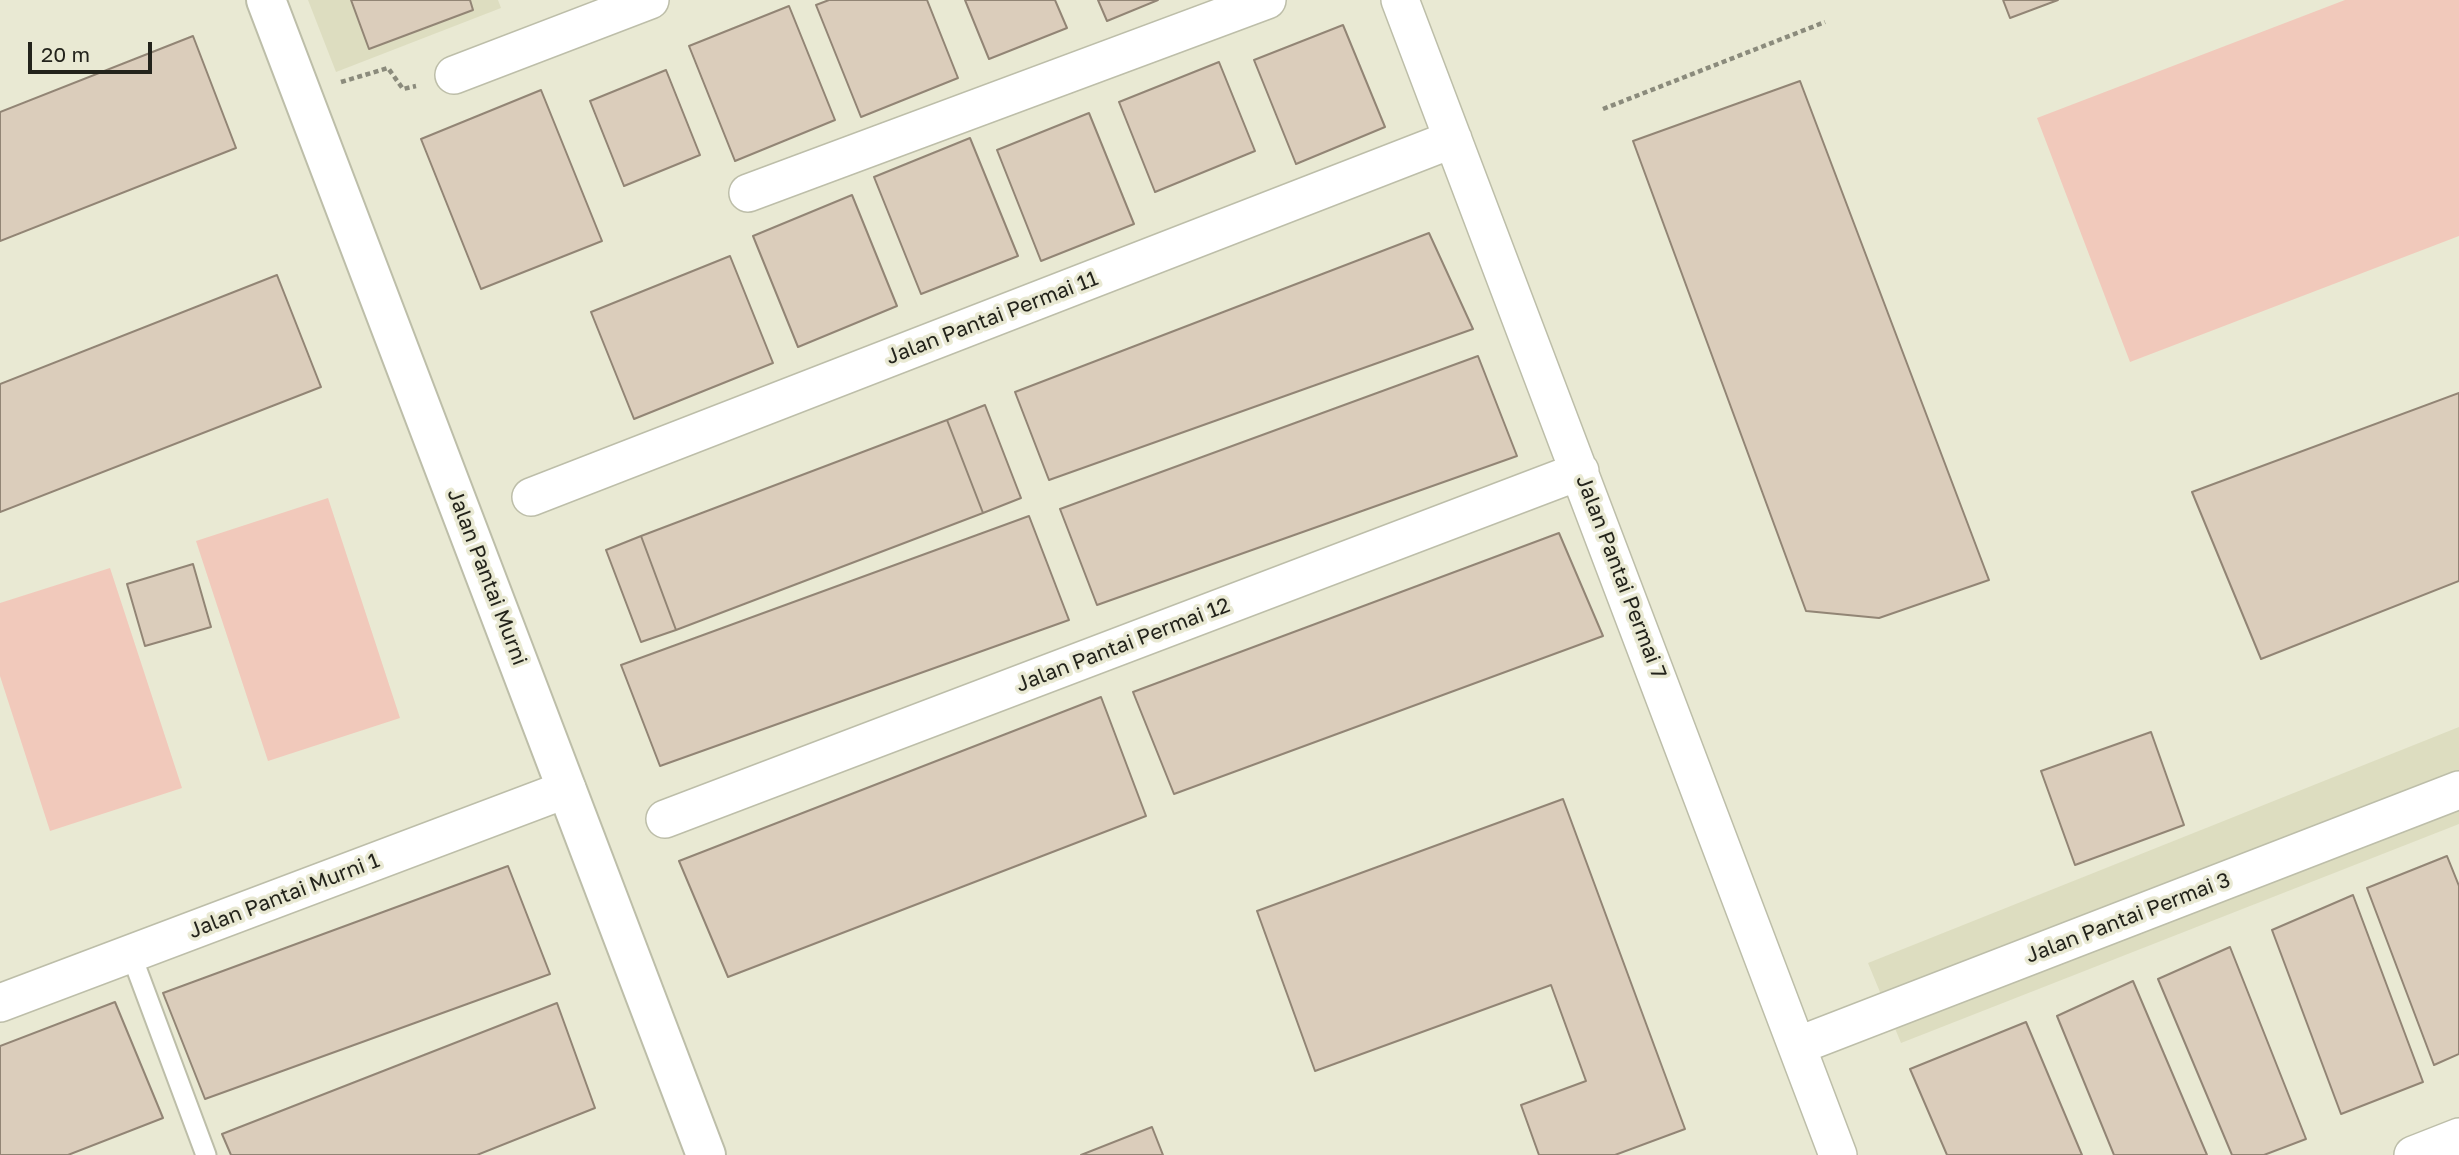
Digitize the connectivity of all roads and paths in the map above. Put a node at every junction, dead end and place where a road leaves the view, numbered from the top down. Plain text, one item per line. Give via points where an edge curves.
1 (266, 0) edge
2 (650, 0) edge
3 (1267, 0) edge
4 (1400, 0) edge
5 (1825, 22) dead end
6 (362, 75) dead end
7 (454, 75) joint
8 (1603, 109) dead end
9 (1454, 139) junction
10 (748, 193) dead end
11 (1580, 471) junction
12 (531, 497) dead end
13 (567, 789) junction
14 (2459, 790) edge
15 (665, 819) dead end
16 (131, 954) junction
17 (0, 1003) edge
18 (1797, 1046) junction
19 (2459, 1137) edge
20 (206, 1155) edge
21 (706, 1155) edge
22 (1838, 1155) edge
23 (2413, 1155) edge

1 - 13 street, Jalan Pantai Murni
2 - 7 street
3 - 10 street
4 - 9 street, Jalan Pantai Permai 7
5 - 8 path
6 - 7 path via 388,68 403,89
9 - 11 street, Jalan Pantai Permai 7
9 - 12 street, Jalan Pantai Permai 11
11 - 15 street, Jalan Pantai Permai 12
11 - 18 street, Jalan Pantai Permai 7
13 - 16 street, Jalan Pantai Murni 1
13 - 21 street, Jalan Pantai Murni
14 - 18 street, Jalan Pantai Permai 3
16 - 17 street, Jalan Pantai Murni 1
16 - 20 lane
18 - 22 street, Jalan Pantai Permai 7
19 - 23 street

